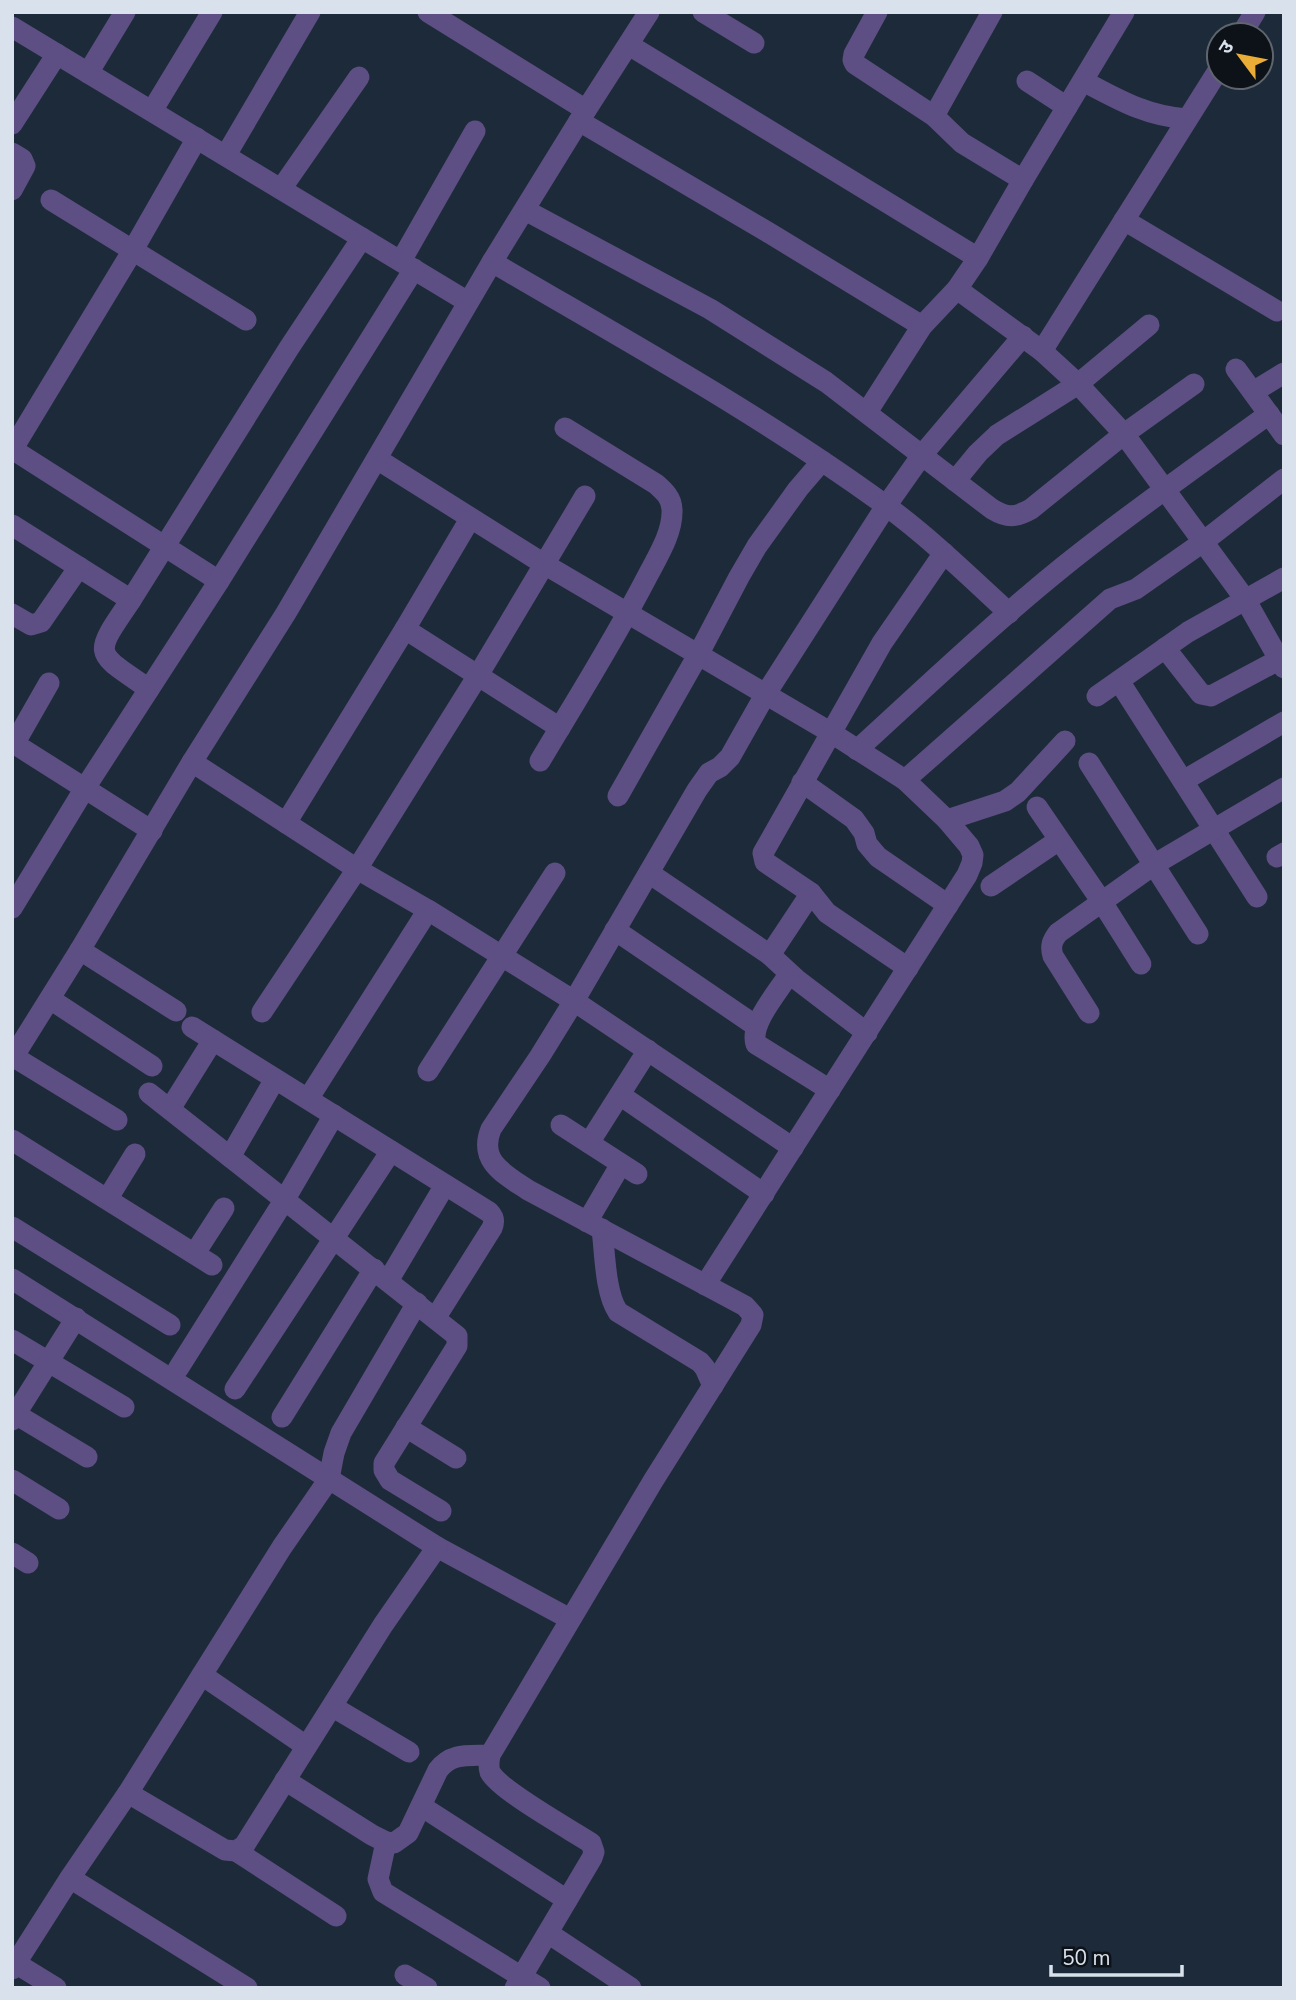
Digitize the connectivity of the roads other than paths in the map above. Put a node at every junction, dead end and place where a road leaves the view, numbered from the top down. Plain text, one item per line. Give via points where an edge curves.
1 (125, 12) edge
2 (212, 12) edge
3 (310, 12) edge
4 (428, 12) edge
5 (703, 12) edge
6 (878, 12) edge
7 (992, 12) edge
8 (1124, 12) edge
9 (646, 14) edge
10 (12, 27) edge
11 (754, 43) dead end
12 (629, 45) junction
13 (57, 54) junction
14 (88, 74) junction
15 (359, 77) dead end
16 (1027, 81) dead end
17 (1083, 81) junction
18 (1205, 91) edge
19 (1067, 107) junction
20 (152, 111) junction
21 (583, 116) junction
22 (934, 116) junction
23 (1187, 119) junction
24 (12, 124) edge
25 (475, 131) dead end
26 (197, 138) junction
27 (12, 153) edge
28 (226, 155) junction
29 (1023, 180) junction
30 (281, 189) junction
31 (12, 190) edge
32 (51, 200) dead end
33 (525, 209) junction
34 (1124, 220) junction
35 (362, 238) junction
36 (134, 250) junction
37 (978, 258) junction
38 (492, 262) junction
39 (408, 265) junction
40 (957, 289) junction
41 (468, 302) junction
42 (1277, 311) dead end
43 (246, 320) dead end
44 (1149, 325) dead end
45 (922, 326) junction
46 (1023, 336) junction
47 (1042, 351) junction
48 (1236, 369) dead end
49 (1284, 373) edge
50 (1078, 384) junction
51 (1194, 384) dead end
52 (1253, 392) junction
53 (867, 412) junction
54 (1269, 414) junction
55 (565, 428) dead end
56 (1124, 435) junction
57 (1284, 435) edge
58 (12, 449) edge
59 (922, 456) junction
60 (377, 459) junction
61 (822, 461) junction
62 (1284, 479) edge
63 (955, 481) junction
64 (1164, 490) junction
65 (585, 496) dead end
66 (886, 506) junction
67 (470, 519) junction
68 (12, 525) edge
69 (1203, 542) junction
70 (164, 545) junction
71 (944, 553) junction
72 (544, 564) junction
73 (79, 566) junction
74 (1284, 579) edge
75 (219, 581) junction
76 (1245, 599) junction
77 (131, 600) junction
78 (628, 613) junction
79 (1009, 613) junction
80 (12, 614) edge
81 (405, 629) junction
82 (1166, 648) junction
83 (698, 655) junction
84 (1282, 661) edge
85 (477, 677) junction
86 (1119, 681) junction
87 (49, 684) dead end
88 (149, 689) junction
89 (765, 695) junction
90 (1097, 696) dead end
91 (1284, 722) edge
92 (559, 728) junction
93 (830, 732) junction
94 (1065, 741) dead end
95 (857, 750) junction
96 (540, 761) dead end
97 (192, 762) junction
98 (1089, 763) dead end
99 (905, 780) junction
100 (1183, 781) junction
101 (802, 782) junction
102 (85, 788) junction
103 (1284, 788) edge
104 (618, 796) dead end
105 (1037, 807) dead end
106 (947, 820) junction
107 (286, 823) junction
108 (1213, 829) junction
109 (152, 831) junction
110 (1059, 840) junction
111 (1155, 864) junction
112 (357, 869) junction
113 (555, 873) dead end
114 (649, 873) junction
115 (991, 886) dead end
116 (811, 893) junction
117 (1257, 897) dead end
118 (1102, 902) junction
119 (948, 905) junction
120 (12, 908) edge
121 (428, 910) junction
122 (615, 930) junction
123 (1198, 934) dead end
124 (80, 950) junction
125 (501, 955) junction
126 (770, 955) junction
127 (1141, 964) dead end
128 (908, 968) junction
129 (789, 974) junction
130 (50, 999) junction
131 (574, 1001) junction
132 (176, 1011) dead end
133 (262, 1012) dead end
134 (1089, 1013) dead end
135 (756, 1026) junction
136 (192, 1027) dead end
137 (867, 1033) junction
138 (213, 1040) junction
139 (648, 1050) junction
140 (13, 1058) edge
141 (152, 1066) dead end
142 (428, 1070) dead end
143 (275, 1079) junction
144 (830, 1090) junction
145 (149, 1093) dead end
146 (620, 1095) junction
147 (308, 1099) junction
148 (170, 1109) junction
149 (334, 1115) junction
150 (117, 1120) dead end
151 (561, 1125) dead end
152 (12, 1140) edge
153 (589, 1143) junction
154 (793, 1148) junction
155 (391, 1151) junction
156 (135, 1154) dead end
157 (230, 1157) junction
158 (445, 1185) junction
159 (764, 1194) junction
160 (108, 1198) junction
161 (285, 1199) junction
162 (224, 1208) dead end
163 (595, 1226) junction
164 (12, 1227) edge
165 (334, 1239) junction
166 (381, 1275) junction
167 (12, 1279) edge
168 (705, 1285) junction
169 (417, 1303) junction
170 (436, 1317) junction
171 (76, 1318) junction
172 (170, 1325) dead end
173 (12, 1340) edge
174 (49, 1361) junction
175 (178, 1369) dead end
176 (713, 1386) junction
177 (235, 1389) dead end
178 (124, 1407) dead end
179 (13, 1415) edge
180 (282, 1418) dead end
181 (406, 1427) junction
182 (87, 1457) dead end
183 (456, 1458) dead end
184 (329, 1479) junction
185 (12, 1480) edge
186 (59, 1509) dead end
187 (441, 1511) dead end
188 (437, 1547) junction
189 (570, 1619) junction
190 (202, 1675) junction
191 (332, 1707) junction
192 (306, 1746) junction
193 (409, 1752) dead end
194 (490, 1755) junction
195 (285, 1780) junction
196 (128, 1793) junction
197 (421, 1806) junction
198 (386, 1842) junction
199 (236, 1851) junction
200 (70, 1878) junction
201 (567, 1900) junction
202 (336, 1916) dead end
203 (548, 1933) junction
204 (13, 1964) edge
205 (405, 1975) dead end
206 (526, 1984) edge
207 (55, 1988) edge
208 (247, 1988) edge
209 (426, 1988) edge
210 (631, 1988) edge

1 - 14 street
2 - 20 street
3 - 28 street
4 - 21 street
5 - 11 street
6 - 22 street via 854,54 855,64
7 - 22 street
8 - 17 street
9 - 12 street
10 - 13 street
12 - 21 street
12 - 37 street
13 - 14 street
13 - 24 street
14 - 20 street
15 - 30 street
16 - 19 street
17 - 19 street
17 - 23 street via 1137,109
18 - 23 street
19 - 29 street
20 - 26 street
21 - 33 street
21 - 45 street
22 - 29 street via 962,143
23 - 34 street
25 - 39 street
26 - 28 street
26 - 36 street
27 - 31 street via 25,166
28 - 30 street
29 - 37 street
30 - 35 street
32 - 36 street
33 - 38 street
33 - 53 street via 710,309
34 - 42 street
34 - 47 street
35 - 39 street
35 - 70 street
36 - 43 street
36 - 58 street
37 - 40 street
38 - 41 street
38 - 61 street via 738,406
39 - 41 street
39 - 75 street
40 - 45 street
40 - 46 street
41 - 60 street
44 - 50 street
45 - 53 street
46 - 47 street
46 - 59 street
47 - 50 street
48 - 52 street
49 - 52 street
50 - 56 street
50 - 63 street via 997,435
51 - 56 street
52 - 54 street
53 - 59 street
54 - 57 street
54 - 64 street
55 - 78 street via 656,484 671,501 669,530
56 - 63 street via 1031,509 1014,516 992,509
56 - 64 street
58 - 70 street
59 - 63 street
59 - 66 street
60 - 67 street
60 - 97 street
61 - 66 street
61 - 83 street via 757,547
62 - 69 street
64 - 69 street
64 - 79 street
65 - 72 street
66 - 71 street
66 - 89 street
67 - 72 street
67 - 81 street
68 - 73 street
69 - 76 street
69 - 99 street via 1136,589 1110,599
70 - 75 street
70 - 77 street
71 - 79 street
71 - 93 street via 882,643
72 - 78 street
72 - 85 street
73 - 77 street
73 - 80 street via 41,622 31,625
74 - 76 street
75 - 88 street
76 - 82 street
76 - 84 street
77 - 88 street via 106,637 105,655
78 - 83 street
78 - 92 street
79 - 95 street
81 - 85 street
81 - 107 street
82 - 84 street via 1206,696
82 - 86 street
83 - 89 street
83 - 104 street
85 - 92 street
85 - 112 street
86 - 90 street
86 - 100 street
87 - 102 street via 16,743
88 - 102 street
89 - 93 street
89 - 114 street via 730,757 697,790
91 - 100 street
92 - 96 street
93 - 95 street
93 - 101 street
94 - 106 street via 1005,801
95 - 99 street
97 - 107 street
97 - 109 street
98 - 111 street
99 - 106 street
100 - 108 street
101 - 116 street via 763,858
101 - 119 street via 854,819 878,857
102 - 109 street
102 - 120 street
103 - 108 street
105 - 110 street
106 - 119 street via 973,855 967,875
107 - 112 street
108 - 111 street
108 - 117 street
109 - 124 street
110 - 115 street
110 - 118 street
111 - 118 street
111 - 123 street
112 - 121 street
112 - 133 street
113 - 125 street
114 - 122 street
114 - 126 street
116 - 126 street
116 - 128 street via 827,913
118 - 127 street
118 - 134 street via 1058,933 1050,948
119 - 128 street
121 - 125 street
121 - 147 street
122 - 131 street
122 - 135 street
124 - 130 street
124 - 132 street
125 - 131 street
125 - 142 street
126 - 129 street
128 - 137 street
129 - 135 street
129 - 137 street
130 - 140 street
130 - 141 street
131 - 139 street
131 - 163 street via 491,1129 486,1150 510,1178
135 - 144 street via 754,1038 760,1047
136 - 138 street
137 - 144 street
138 - 143 street
138 - 148 street
139 - 146 street
139 - 154 street
140 - 150 street
143 - 147 street
143 - 157 street
144 - 154 street
145 - 148 street
146 - 153 street
146 - 159 street
147 - 149 street
148 - 157 street
149 - 155 street
149 - 161 street
151 - 153 street
152 - 160 street
153 - 163 street via 629,1169
154 - 159 street
155 - 158 street
155 - 165 street
156 - 160 street
157 - 161 street
158 - 166 street
158 - 170 street via 489,1212 494,1223
159 - 168 street
160 - 162 street via 204,1259
161 - 165 street
161 - 175 street
163 - 168 street
163 - 176 street via 618,1312 699,1362
164 - 172 street
165 - 166 street
165 - 177 street
166 - 169 street
166 - 180 street
167 - 171 street
168 - 176 street via 753,1315
169 - 170 street
169 - 184 street via 341,1433
170 - 181 street via 457,1336 457,1346
171 - 174 street
171 - 184 street
173 - 174 street
174 - 178 street
174 - 179 street
176 - 189 street
179 - 182 street
181 - 183 street
181 - 187 street via 384,1463 386,1476
184 - 188 street
184 - 190 street
185 - 186 street
188 - 189 street
188 - 191 street
189 - 194 street
190 - 192 street
190 - 196 street
191 - 192 street
191 - 193 street
192 - 195 street
194 - 197 street via 452,1757 444,1762
194 - 201 street via 490,1771 497,1781 591,1843 592,1858
195 - 198 street
195 - 199 street via 244,1846
196 - 199 street via 225,1850
196 - 200 street
197 - 198 street via 408,1833 394,1843
197 - 201 street
198 - 206 street via 378,1879 383,1892
199 - 202 street
200 - 204 street
200 - 208 street
201 - 203 street
203 - 206 street
203 - 210 street
204 - 207 street
205 - 209 street

